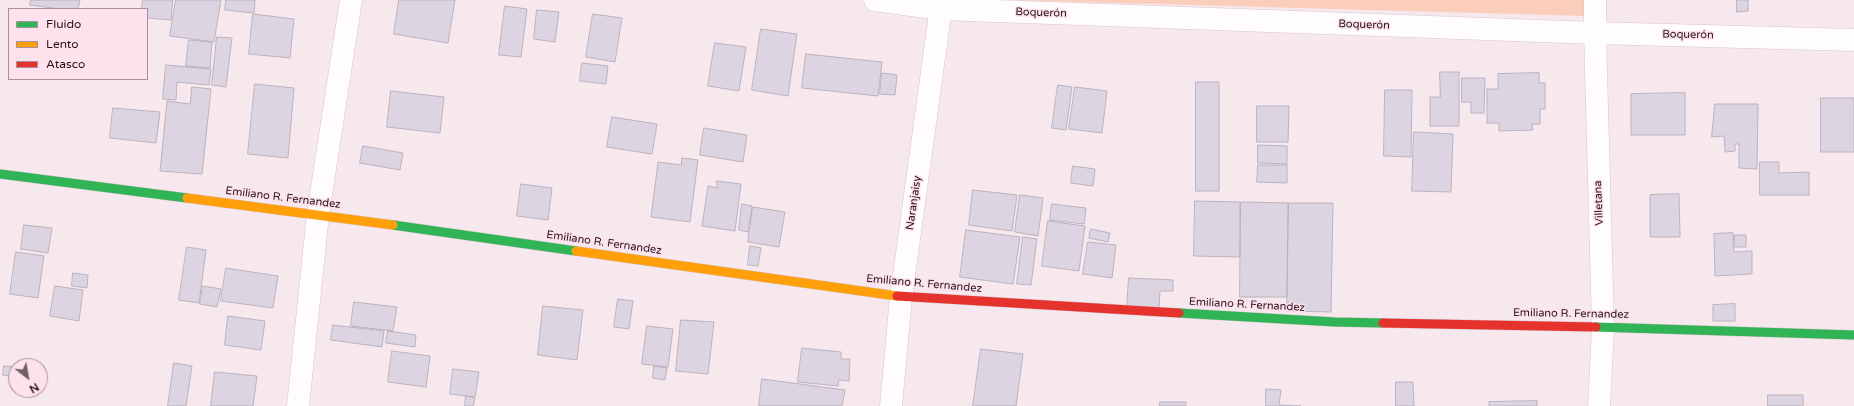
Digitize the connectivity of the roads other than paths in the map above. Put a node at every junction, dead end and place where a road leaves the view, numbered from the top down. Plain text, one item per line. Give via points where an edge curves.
1 (351, 0) edge
2 (875, 0) edge
3 (1595, 0) edge
4 (941, 4) edge
5 (1595, 33) junction
6 (1854, 40) edge
7 (0, 174) edge
8 (318, 214) junction
9 (901, 297) junction
10 (1603, 327) junction
11 (1854, 335) edge
12 (298, 406) edge
13 (891, 406) edge
14 (1599, 406) edge

1 - 8 street
2 - 4 street, Boquerón
3 - 5 street, Villetana
4 - 5 street, Boquerón
4 - 9 street, Naranjaisy
5 - 6 street, Boquerón
5 - 10 street, Villetana
7 - 8 street, Emiliano R. Fernandez
8 - 9 street, Emiliano R. Fernandez
8 - 12 street
9 - 10 street, Emiliano R. Fernandez via 1335,322
9 - 13 street, Naranjaisy
10 - 11 street, Emiliano R. Fernandez
10 - 14 street, Villetana

